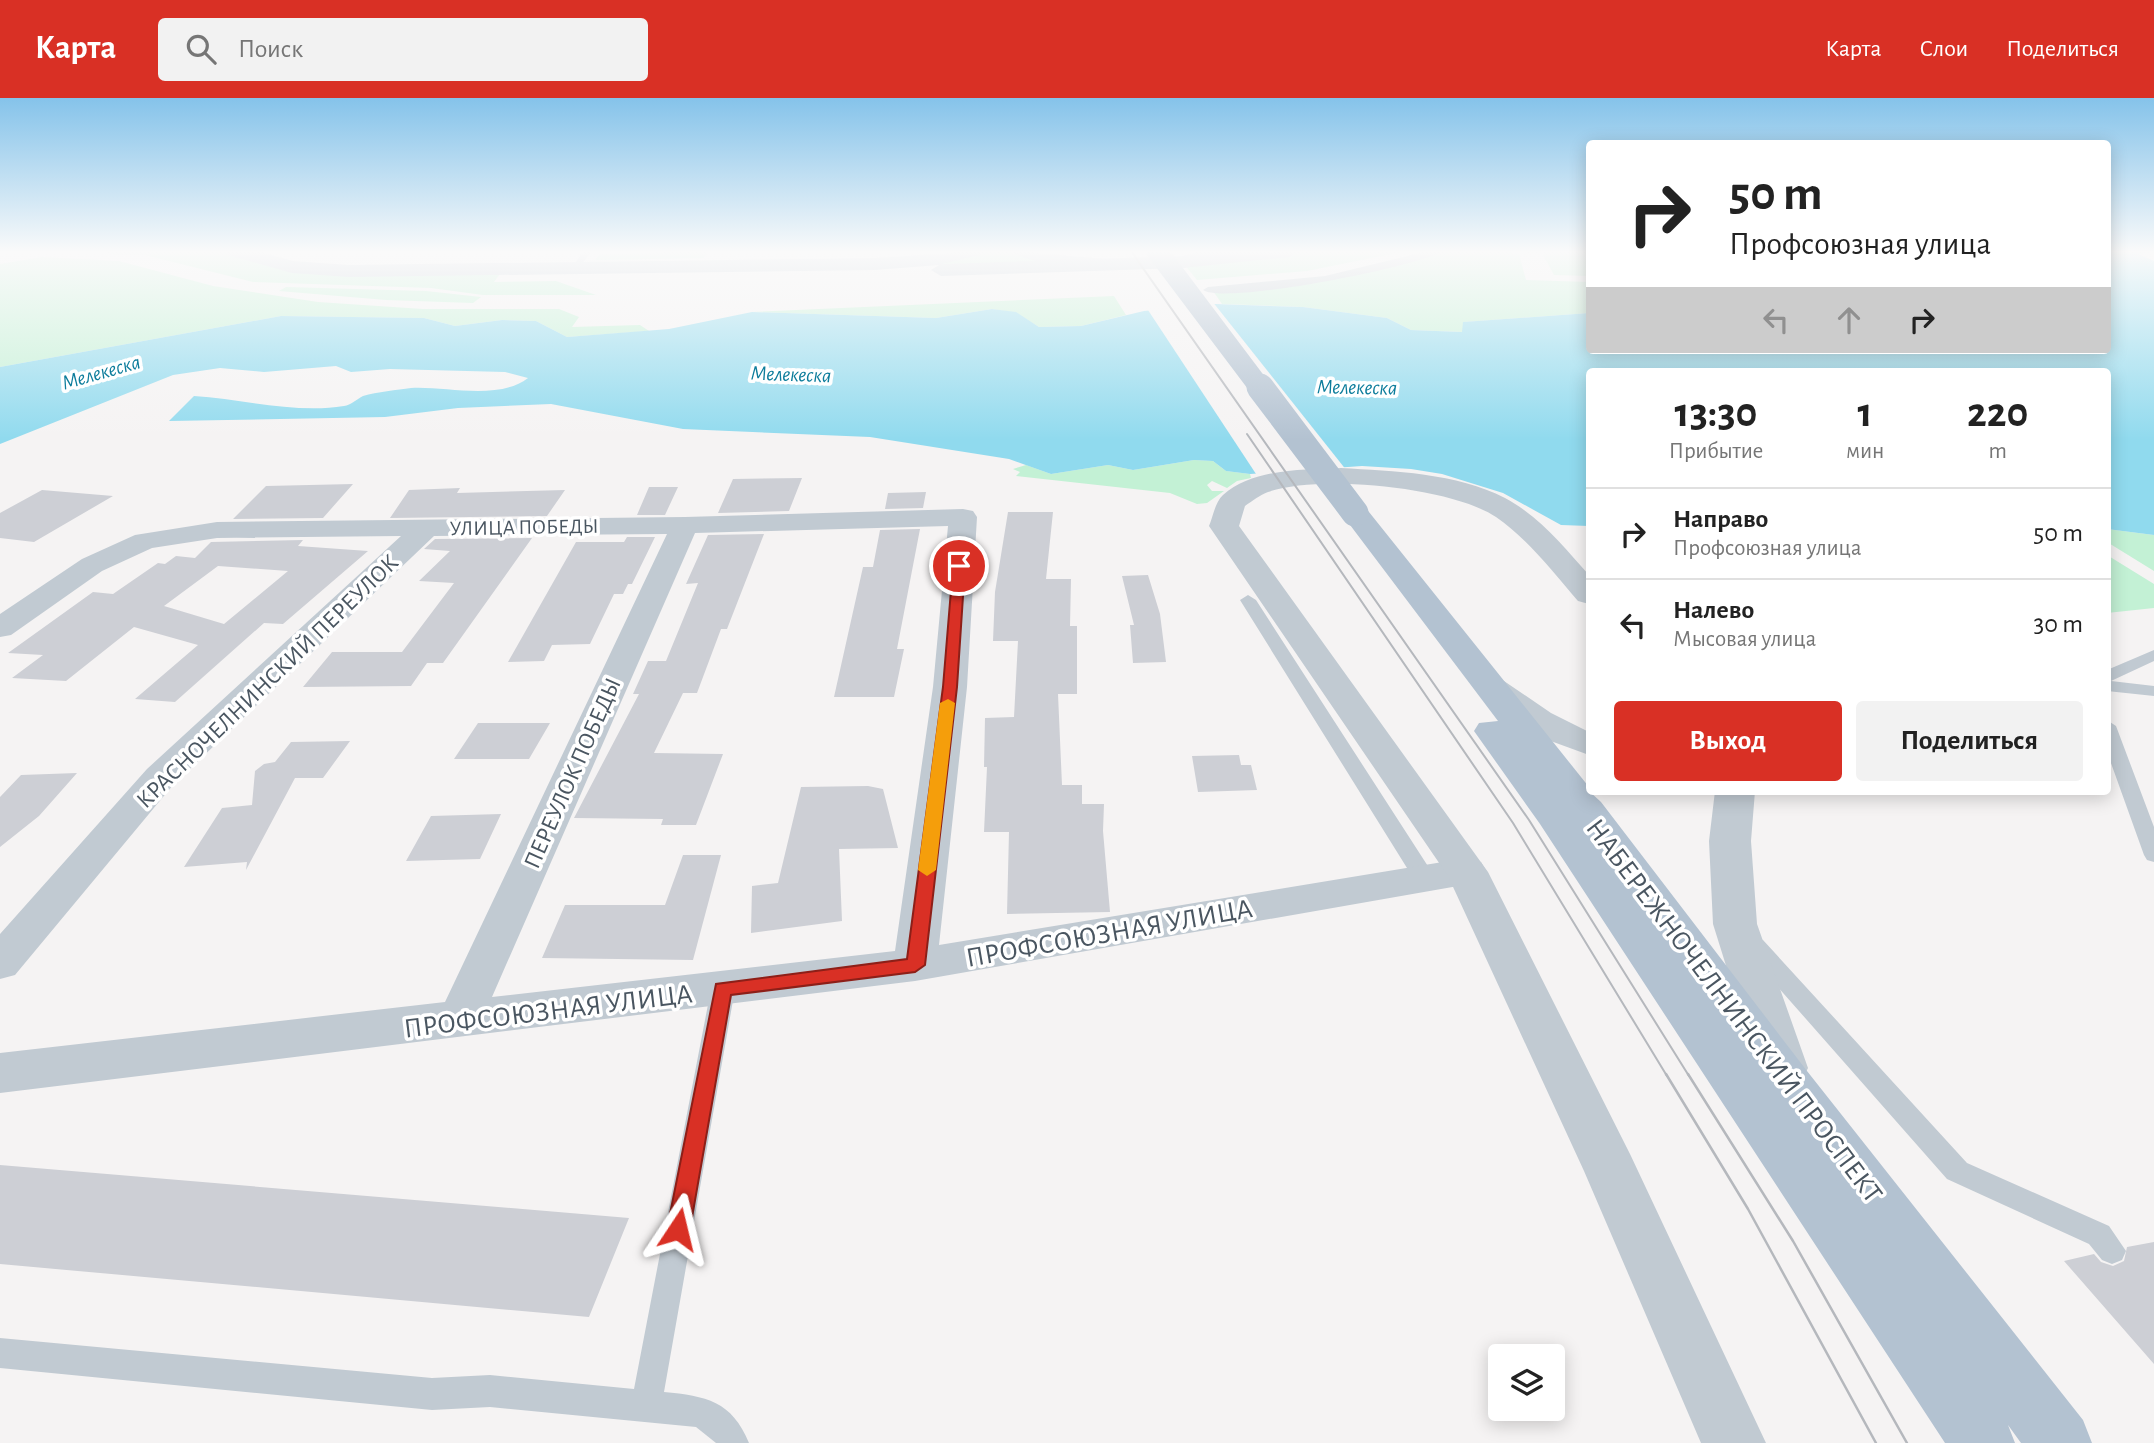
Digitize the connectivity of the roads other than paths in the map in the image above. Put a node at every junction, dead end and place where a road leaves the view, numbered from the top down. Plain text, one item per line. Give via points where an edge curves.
1 (1187, 314) edge
2 (1202, 314) edge
3 (1345, 514) junction
4 (685, 525) junction
5 (426, 528) junction
6 (1586, 591) edge
7 (1248, 600) dead end
8 (0, 628) edge
9 (2154, 655) edge
10 (2111, 675) edge
11 (1490, 686) junction
12 (2111, 686) edge
13 (2154, 691) edge
14 (2111, 737) edge
15 (1586, 743) edge
16 (1735, 795) edge
17 (2134, 799) junction
18 (2154, 802) edge
19 (2154, 855) edge
20 (1446, 875) junction
21 (1735, 924) junction
22 (0, 962) edge
23 (915, 965) junction
24 (723, 989) junction
25 (459, 1021) junction
26 (0, 1073) edge
27 (1789, 1086) junction
28 (2112, 1251) dead end
29 (0, 1353) edge
30 (646, 1406) junction
31 (733, 1443) edge
32 (1734, 1443) edge
33 (1983, 1443) edge
34 (2060, 1443) edge

1 - 3 main road
2 - 3 main road, bridge
3 - 11 main road, НАБЕРЕЖНОЧЕЛНИНСКИЙ ПРОСПЕКТ
3 - 33 main road, НАБЕРЕЖНОЧЕЛНИНСКИЙ ПРОСПЕКТ
4 - 5 street, УЛИЦА ПОБЕДЫ
4 - 23 street, УЛИЦА ПОБЕДЫ via 962,517 950,687
4 - 25 street, ПЕРЕУЛОК ПОБЕДЫ
5 - 8 street, УЛИЦА ПОБЕДЫ via 217,530 145,541 92,565
5 - 22 street, КРАСНОЧЕЛНИНСКИЙ ПЕРЕУЛОК via 160,777
6 - 20 street via 1514,516 1471,492 1438,485 1363,477 1265,482 1240,491 1223,516 1224,526
7 - 20 lane
9 - 10 lane
11 - 15 street via 1567,739
11 - 27 main road, НАБЕРЕЖНОЧЕЛНИНСКИЙ ПРОСПЕКТ
12 - 13 lane
14 - 17 lane
16 - 21 street via 1730,841
17 - 18 lane
17 - 19 lane
20 - 23 street, ПРОФСОЮЗНАЯ УЛИЦА
20 - 32 street via 1611,1171
21 - 27 street
21 - 28 lane via 1957,1171 2099,1235
23 - 24 street, ПРОФСОЮЗНАЯ УЛИЦА
24 - 25 street, ПРОФСОЮЗНАЯ УЛИЦА
24 - 30 lane
25 - 26 street, ПРОФСОЮЗНАЯ УЛИЦА
27 - 34 main road, НАБЕРЕЖНОЧЕЛНИНСКИЙ ПРОСПЕКТ
29 - 30 lane via 432,1395 490,1391
30 - 31 lane via 696,1411 716,1418

